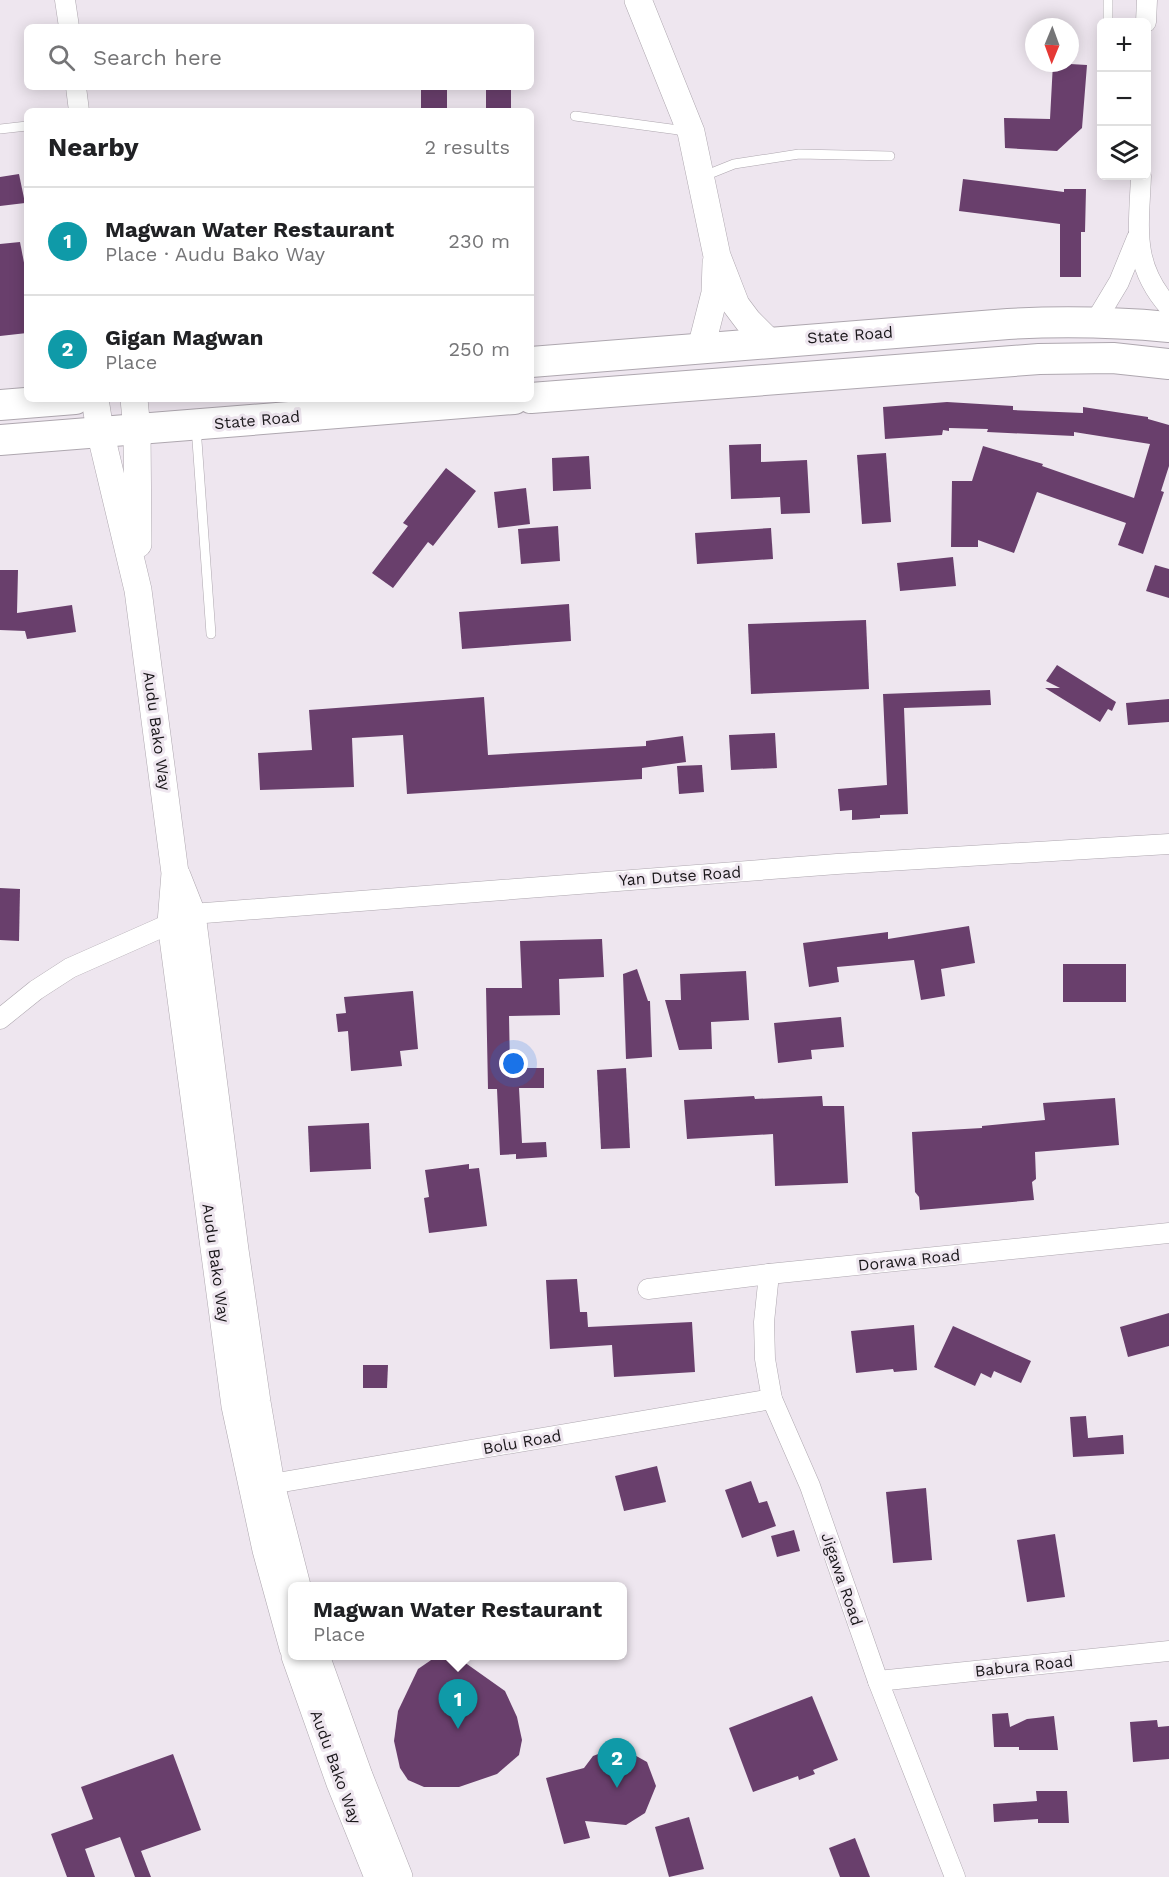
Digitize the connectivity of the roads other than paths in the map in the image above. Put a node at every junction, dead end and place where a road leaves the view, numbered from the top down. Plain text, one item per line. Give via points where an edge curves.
1 (65, 0) edge
2 (638, 0) edge
3 (1108, 0) edge
4 (1147, 0) edge
5 (1108, 18) edge
6 (1146, 18) edge
7 (69, 24) edge
8 (76, 90) edge
9 (79, 108) edge
10 (575, 116) dead end
11 (24, 126) edge
12 (0, 129) edge
13 (691, 132) junction
14 (890, 156) dead end
15 (702, 177) junction
16 (1141, 180) edge
17 (1138, 232) junction
18 (717, 256) junction
19 (1169, 307) edge
20 (1095, 322) junction
21 (1169, 327) edge
22 (769, 342) junction
23 (701, 348) junction
24 (534, 362) edge
25 (1169, 364) edge
26 (534, 398) edge
27 (38, 402) edge
28 (95, 402) edge
29 (134, 402) edge
30 (477, 402) edge
31 (0, 405) edge
32 (196, 425) junction
33 (137, 430) junction
34 (100, 431) junction
35 (0, 440) edge
36 (138, 590) junction
37 (211, 634) dead end
38 (1169, 844) edge
39 (182, 919) junction
40 (0, 1019) edge
41 (1169, 1233) edge
42 (769, 1274) junction
43 (648, 1289) dead end
44 (772, 1399) junction
45 (272, 1484) junction
46 (296, 1582) edge
47 (288, 1630) edge
48 (1169, 1651) edge
49 (296, 1660) edge
50 (317, 1660) edge
51 (878, 1681) junction
52 (378, 1877) edge
53 (399, 1877) edge
54 (955, 1877) edge

1 - 7 street
2 - 13 main road
3 - 5 lane
4 - 6 street
8 - 9 street
10 - 13 lane
11 - 12 lane
13 - 15 main road
14 - 15 lane via 799,154 734,164
15 - 18 main road
16 - 17 street
17 - 19 street via 1147,276
17 - 20 street via 1129,262
18 - 22 main road via 736,304
18 - 23 main road via 716,293
20 - 21 main road, State Road
20 - 22 main road, State Road via 1008,324
22 - 23 main road, State Road
23 - 24 main road, State Road
25 - 26 main road via 1113,358 1039,359
27 - 31 main road
28 - 34 main road, Audu Bako Way
29 - 33 main road, Audu Bako Way
30 - 32 main road, State Road
32 - 33 main road, State Road
32 - 37 lane
33 - 34 main road, State Road
33 - 36 main road, Audu Bako Way
34 - 35 main road, State Road
34 - 36 main road, Audu Bako Way
36 - 39 main road, Audu Bako Way
38 - 39 street, Yan Dutse Road via 837,864
39 - 40 street, Yan Dutse Road via 70,968
39 - 45 main road, Audu Bako Way
39 - 47 main road, Audu Bako Way via 235,1406 266,1551
41 - 42 street, Dorawa Road
42 - 43 street, Dorawa Road
42 - 44 street, Jigawa Road via 764,1331
44 - 45 street, Bolu Road
44 - 51 street, Jigawa Road via 810,1486
45 - 46 main road, Audu Bako Way
48 - 51 street, Babura Road
49 - 52 main road, Audu Bako Way
50 - 53 main road, Audu Bako Way
51 - 54 street, Jigawa Road

